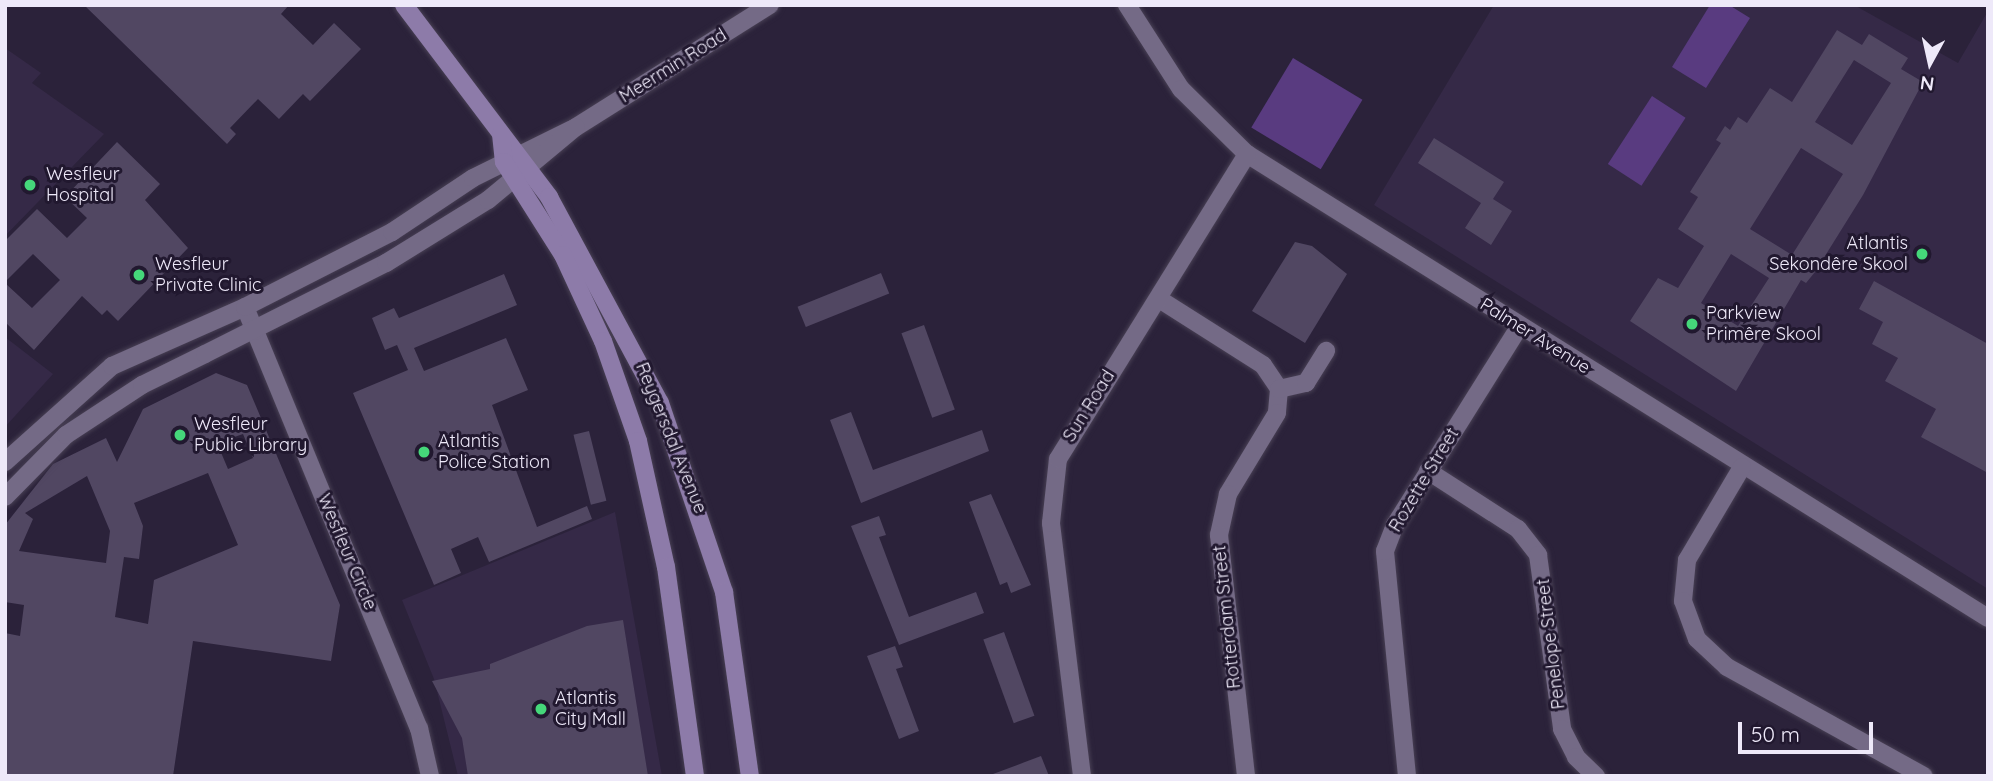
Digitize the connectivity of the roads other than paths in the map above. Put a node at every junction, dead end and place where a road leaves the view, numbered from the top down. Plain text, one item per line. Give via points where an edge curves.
1 (404, 5) edge
2 (770, 5) edge
3 (1127, 5) edge
4 (1247, 155) junction
5 (516, 167) junction
6 (1159, 299) junction
7 (245, 307) junction
8 (1520, 326) junction
9 (255, 331) junction
10 (1326, 351) dead end
11 (1279, 389) junction
12 (5, 462) edge
13 (1742, 467) junction
14 (1429, 471) junction
15 (5, 497) edge
16 (1988, 618) edge
17 (430, 776) edge
18 (695, 776) edge
19 (750, 776) edge
20 (1082, 776) edge
21 (1246, 776) edge
22 (1407, 776) edge
23 (1596, 776) edge
24 (1924, 776) edge

1 - 5 main road, Reygersdal Avenue via 501,134
2 - 5 street, Meermin Road
3 - 4 street, Palmer Avenue via 1181,89
4 - 6 street, Sun Road
4 - 8 street, Palmer Avenue
5 - 7 street
5 - 9 street via 386,263
5 - 18 main road, Reygersdal Avenue via 572,273 638,441 666,567
5 - 19 main road, Reygersdal Avenue via 624,328 689,477 724,592
6 - 11 street via 1263,365
6 - 20 street, Sun Road via 1066,440 1053,478 1051,523
7 - 9 street, Wesfleur Circle
7 - 12 street via 113,366
8 - 13 street, Palmer Avenue
8 - 14 street, Rozette Street
9 - 15 street via 142,385 66,435
9 - 17 street, Wesfleur Circle via 419,728
10 - 11 street via 1306,383
11 - 21 street, Rotterdam Street via 1277,413 1228,494 1219,535
13 - 16 street, Palmer Avenue
13 - 24 street via 1686,560 1683,601 1697,639 1727,667
14 - 22 street, Rozette Street via 1392,531 1383,566
14 - 23 street, Penelope Street via 1518,529 1532,545 1544,578 1562,729 1576,757

